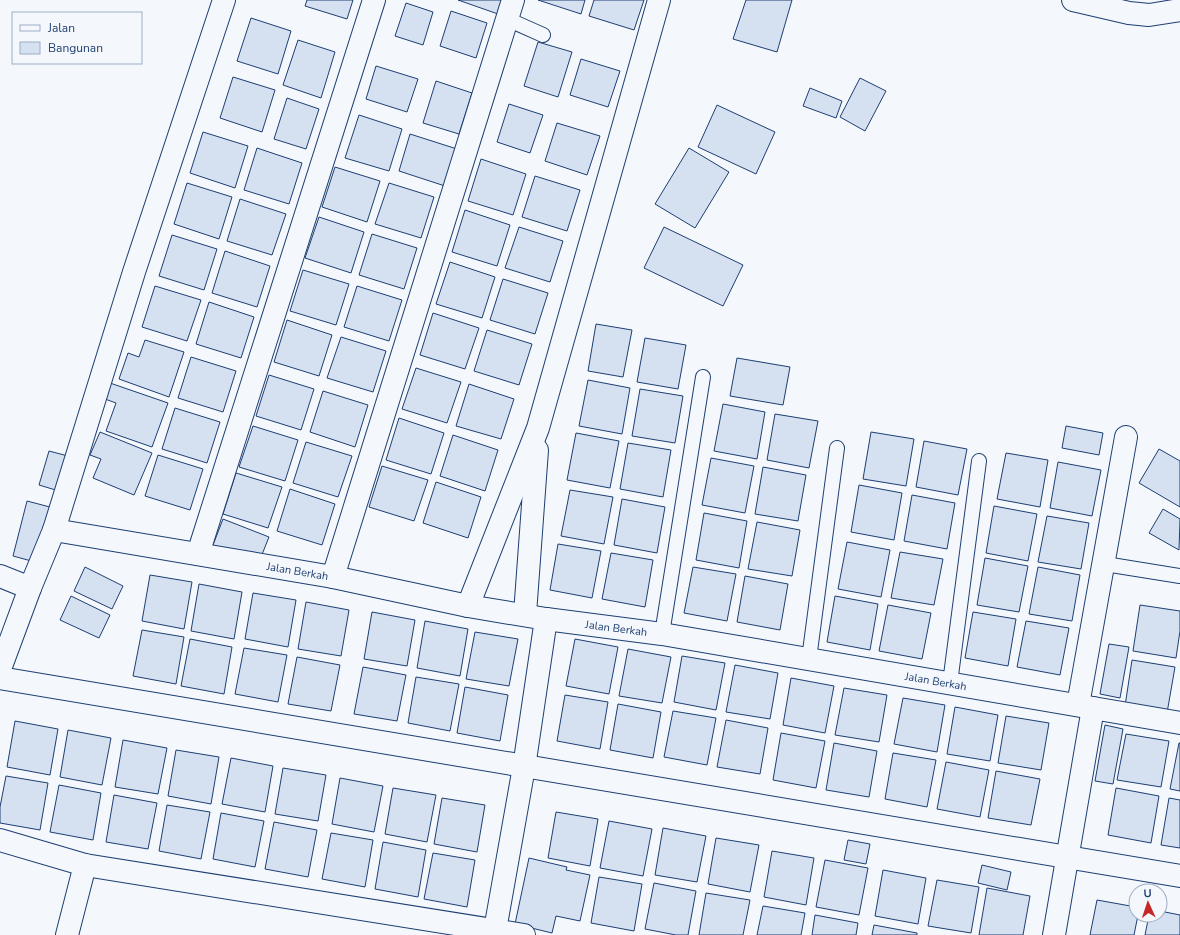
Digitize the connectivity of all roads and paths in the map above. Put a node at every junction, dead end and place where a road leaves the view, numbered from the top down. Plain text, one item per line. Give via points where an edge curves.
1 (224, 0) edge
2 (374, 0) edge
3 (659, 0) edge
4 (1073, 0) edge
5 (1179, 8) edge
6 (510, 10) edge
7 (543, 35) dead end
8 (703, 377) dead end
9 (538, 428) junction
10 (1126, 437) dead end
11 (837, 448) dead end
12 (979, 461) dead end
13 (54, 530) junction
14 (198, 554) junction
15 (1105, 564) junction
16 (0, 576) edge
17 (1180, 576) edge
18 (333, 577) junction
19 (30, 588) junction
20 (468, 606) junction
21 (525, 614) junction
22 (546, 619) junction
23 (662, 634) junction
24 (809, 659) junction
25 (0, 669) edge
26 (0, 678) edge
27 (950, 683) junction
28 (1086, 707) junction
29 (1180, 723) edge
30 (524, 767) junction
31 (0, 840) edge
32 (1068, 857) junction
33 (85, 865) junction
34 (1180, 876) edge
35 (495, 930) junction
36 (67, 935) edge
37 (524, 935) edge
38 (1054, 935) edge

1 - 13 street via 134,272
2 - 14 street
3 - 9 street
4 - 5 street via 1149,15
6 - 7 lane
6 - 18 street
8 - 23 lane
9 - 20 street
9 - 21 street
10 - 15 street
11 - 24 lane
12 - 27 lane
13 - 14 street, Jalan Berkah
13 - 19 street
14 - 18 street, Jalan Berkah
15 - 17 lane
15 - 28 street
16 - 19 street
18 - 20 street, Jalan Berkah
19 - 25 street
20 - 21 street, Jalan Berkah
21 - 22 street, Jalan Berkah
22 - 23 street, Jalan Berkah
22 - 30 street
23 - 24 street, Jalan Berkah
24 - 27 street, Jalan Berkah
26 - 30 street
27 - 28 street, Jalan Berkah
28 - 29 street, Jalan Berkah
28 - 32 street
30 - 32 street
30 - 35 street
31 - 33 street
32 - 34 street
32 - 38 street
33 - 35 street
33 - 36 street
35 - 37 street

